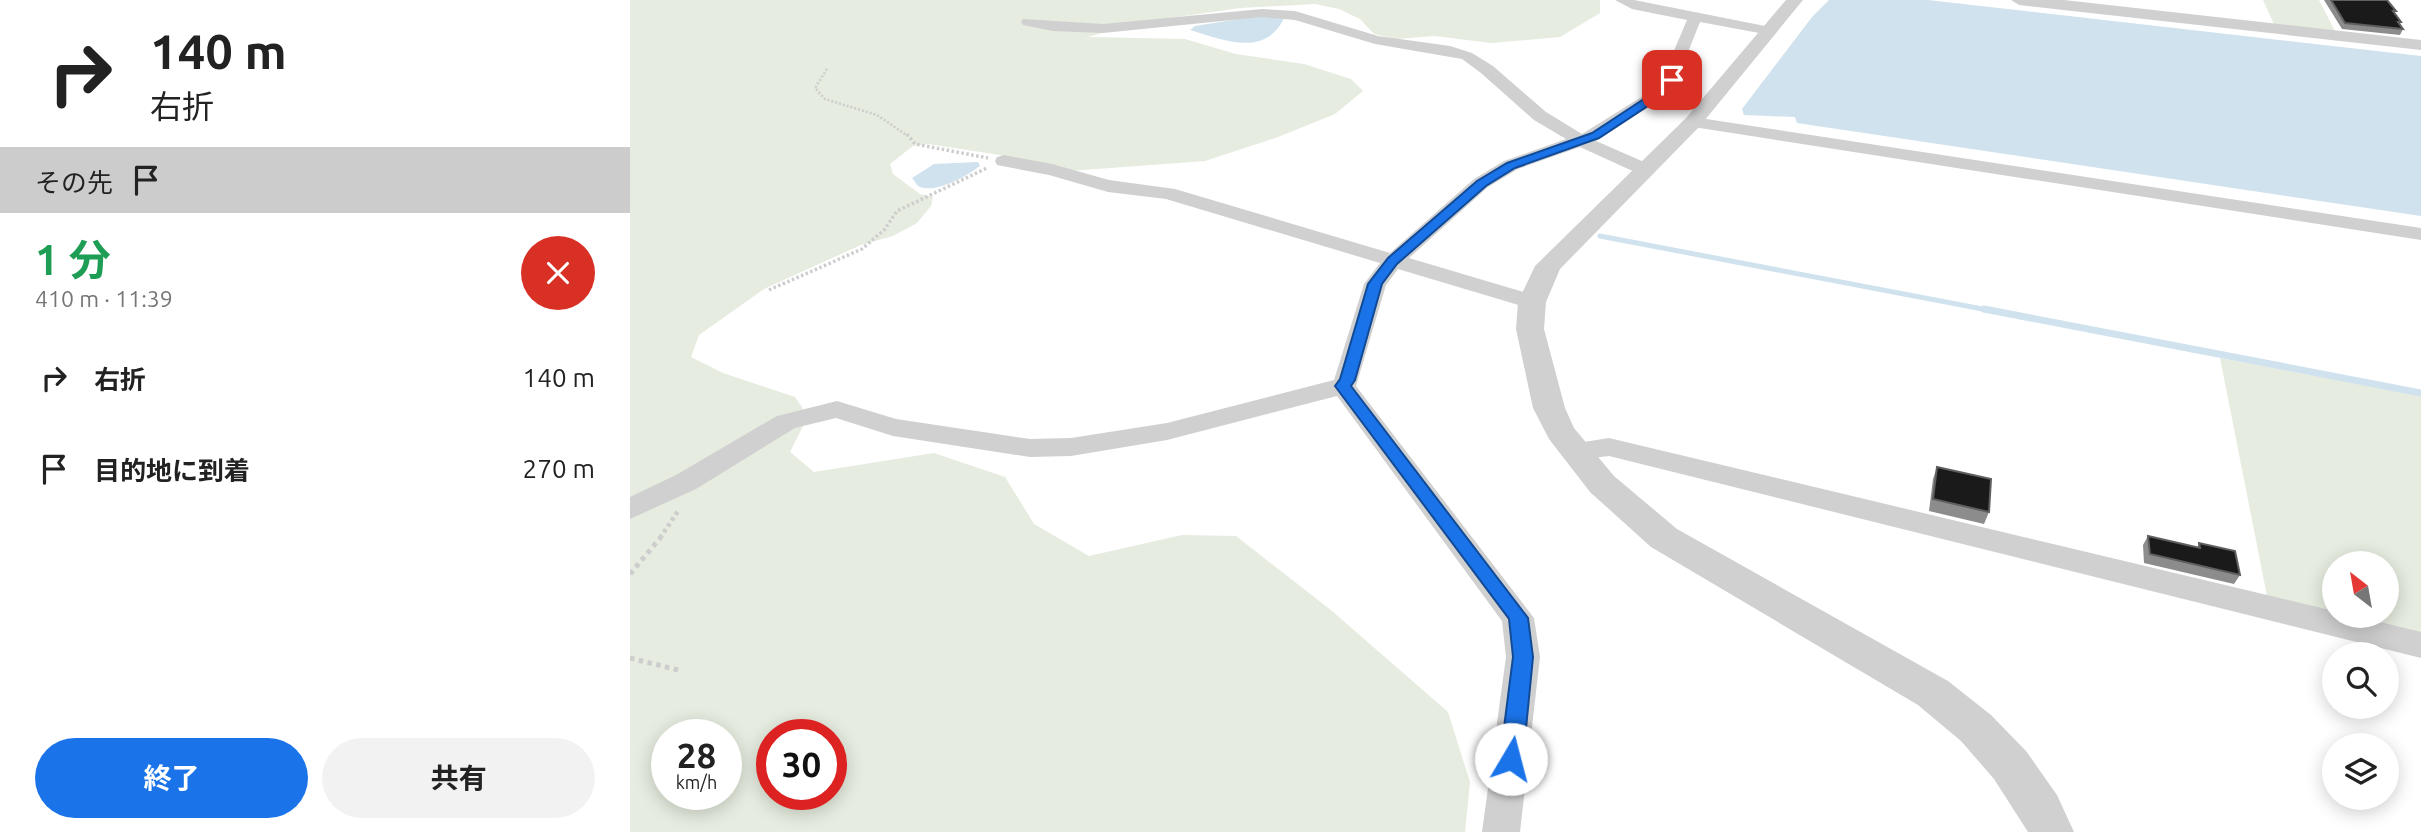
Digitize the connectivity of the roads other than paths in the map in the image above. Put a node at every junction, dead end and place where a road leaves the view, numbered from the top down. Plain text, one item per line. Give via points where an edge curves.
1 (1622, 0) edge
2 (1795, 0) edge
3 (2019, 0) edge
4 (1695, 17) junction
5 (1028, 22) dead end
6 (1770, 31) junction
7 (2421, 45) edge
8 (1693, 122) junction
9 (1582, 142) junction
10 (1004, 161) road end
11 (1644, 169) junction
12 (2421, 234) edge
13 (1393, 261) junction
14 (1532, 302) junction
15 (1343, 386) junction
16 (1575, 451) junction
17 (630, 509) edge
18 (2421, 645) edge
19 (1501, 832) edge
20 (2050, 832) edge

1 - 4 street
2 - 6 street
3 - 7 street
4 - 6 street
4 - 9 street via 1666,89
5 - 9 street via 1108,28 1266,13 1291,15 1388,43 1460,53 1499,76 1537,114
6 - 8 street
8 - 11 street
8 - 12 street
9 - 11 street
9 - 13 street via 1511,165 1481,183
10 - 13 street via 1108,186 1168,193
11 - 14 street via 1548,266
13 - 14 street
13 - 15 street via 1375,284
14 - 16 street via 1533,351 1549,408
15 - 17 street via 1158,432 1056,447 1010,447 893,427 837,409 786,422 686,482
15 - 19 street via 1518,618 1523,657
16 - 18 street via 1609,447
16 - 20 street via 1602,484 1664,538 1933,693 1976,728 2010,765 2041,810

